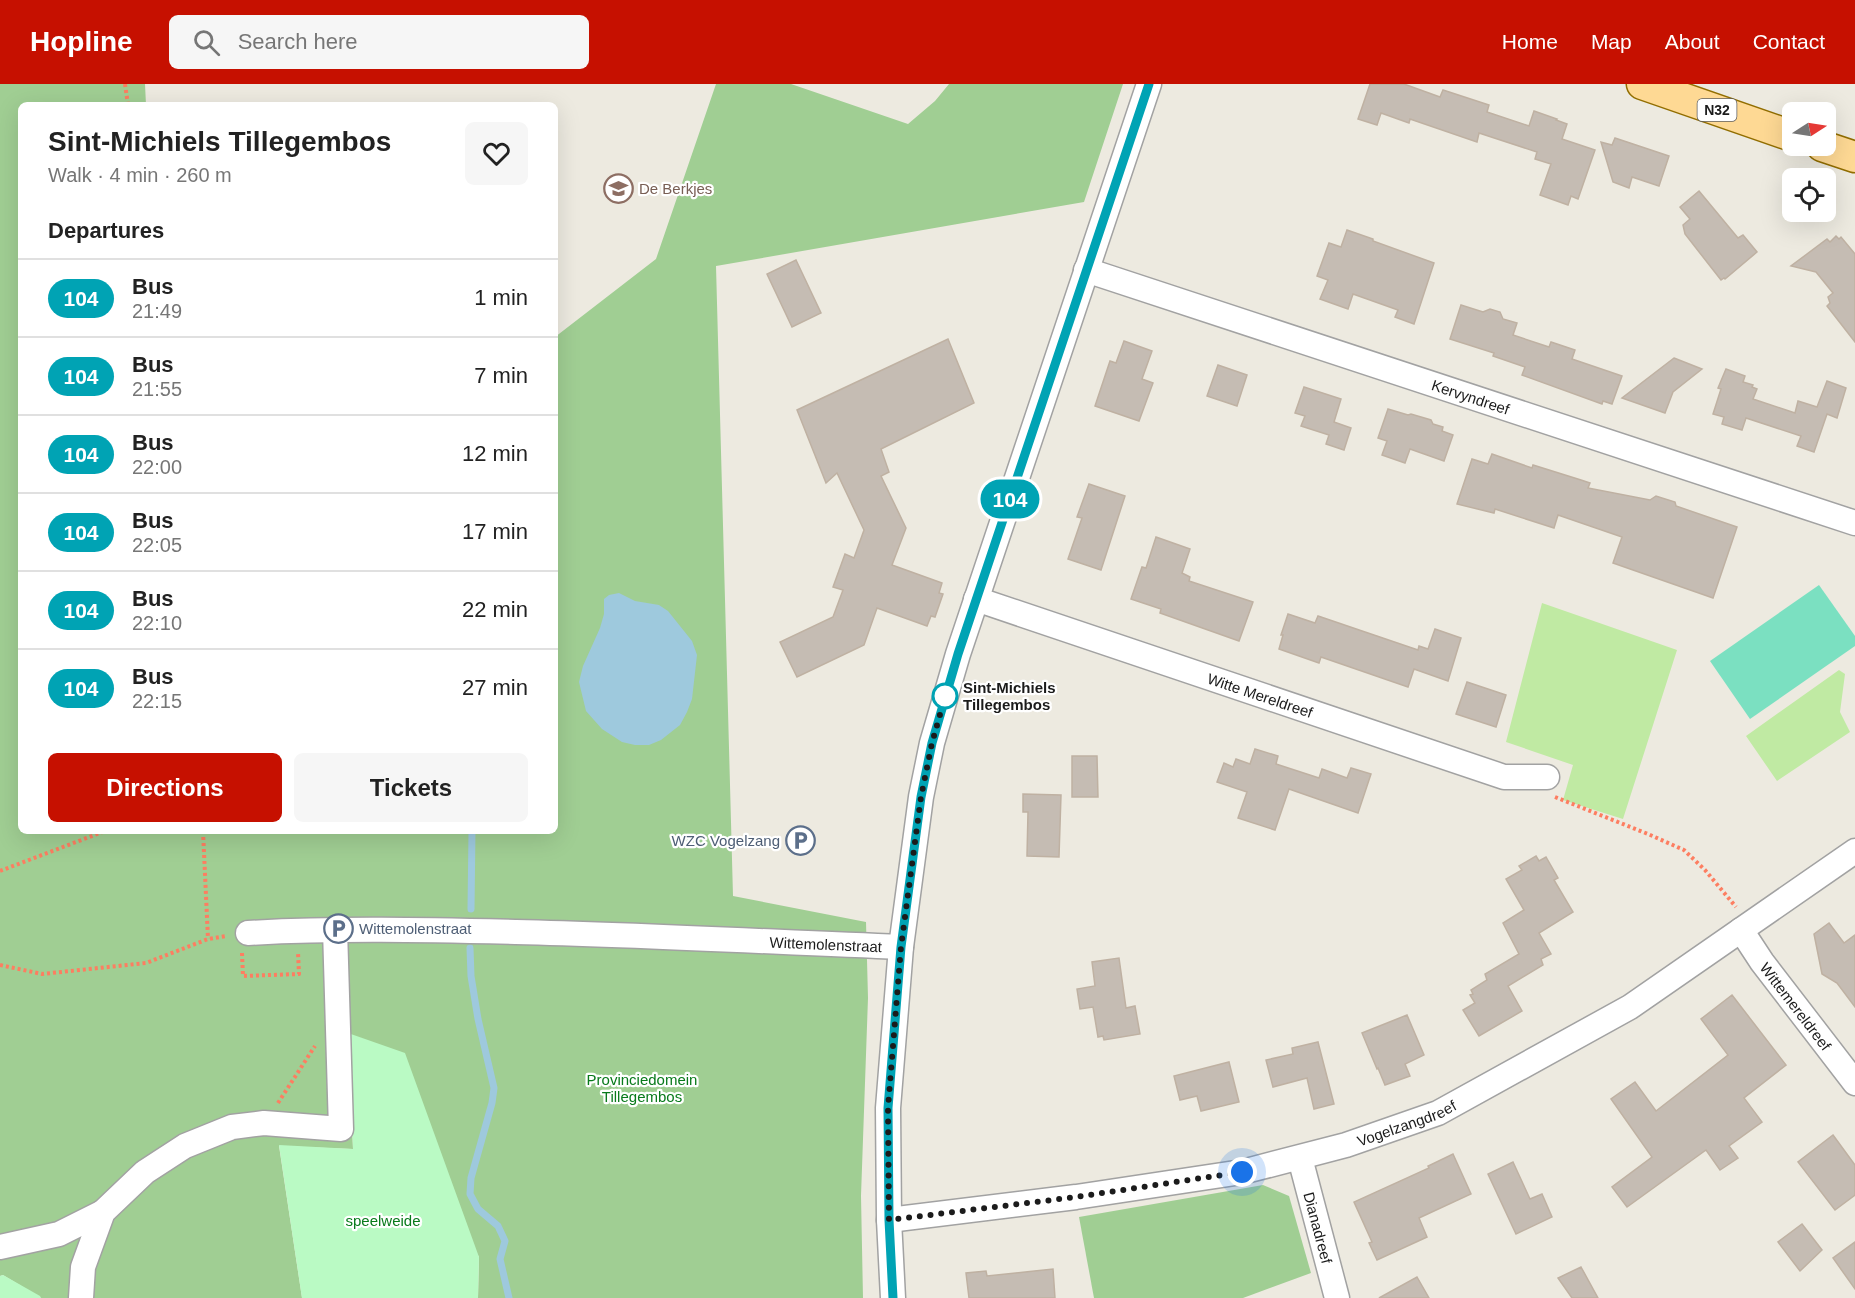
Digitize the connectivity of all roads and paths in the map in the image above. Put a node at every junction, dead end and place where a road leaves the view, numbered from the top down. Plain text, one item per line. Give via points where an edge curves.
1 (125, 84) edge
2 (1149, 84) edge
3 (1642, 84) edge
4 (128, 102) edge
5 (1782, 132) edge
6 (1836, 151) edge
7 (1855, 157) edge
8 (1086, 270) junction
9 (1855, 523) edge
10 (976, 599) junction
11 (1547, 777) joint
12 (97, 834) edge
13 (203, 834) edge
14 (1855, 851) edge
15 (0, 871) edge
16 (1746, 926) junction
17 (334, 929) junction
18 (297, 930) junction
19 (245, 939) joint
20 (901, 947) junction
21 (0, 965) edge
22 (337, 1013) junction
23 (1855, 1083) edge
24 (264, 1123) junction
25 (1300, 1158) junction
26 (103, 1212) junction
27 (889, 1220) junction
28 (0, 1247) edge
29 (81, 1298) edge
30 (893, 1298) edge
31 (1337, 1298) edge

1 - 4 path
2 - 8 street, Wittemolenstraat
3 - 5 main road, N32
6 - 7 main road
8 - 9 street, Kervyndreef
8 - 10 street, Wittemolenstraat
10 - 11 street, Witte Mereldreef via 1503,777
10 - 20 street, Wittemolenstraat via 941,709 923,786
11 - 16 path via 1541,792 1684,850 1706,870
12 - 15 path
13 - 21 path via 208,939 146,963 42,974
14 - 16 street, Vogelzangdreef
16 - 23 street, Wittemereldreef via 1762,962
16 - 25 street, Vogelzangdreef via 1630,1007 1438,1113
17 - 18 street, Wittemolenstraat
17 - 20 street, Wittemolenstraat via 605,934
17 - 22 street
18 - 19 street, Wittemolenstraat
18 - 19 path via 299,974 243,976
20 - 27 street, Wittemolenstraat via 888,1108
22 - 24 path
22 - 24 street via 341,1129
24 - 26 street via 232,1127 185,1146 145,1172
25 - 27 street, Vogelzangdreef via 1242,1172 1112,1192
25 - 31 street, Dianadreef
26 - 28 street via 59,1234
26 - 29 street via 83,1267
27 - 30 street, Wittemolenstraat

